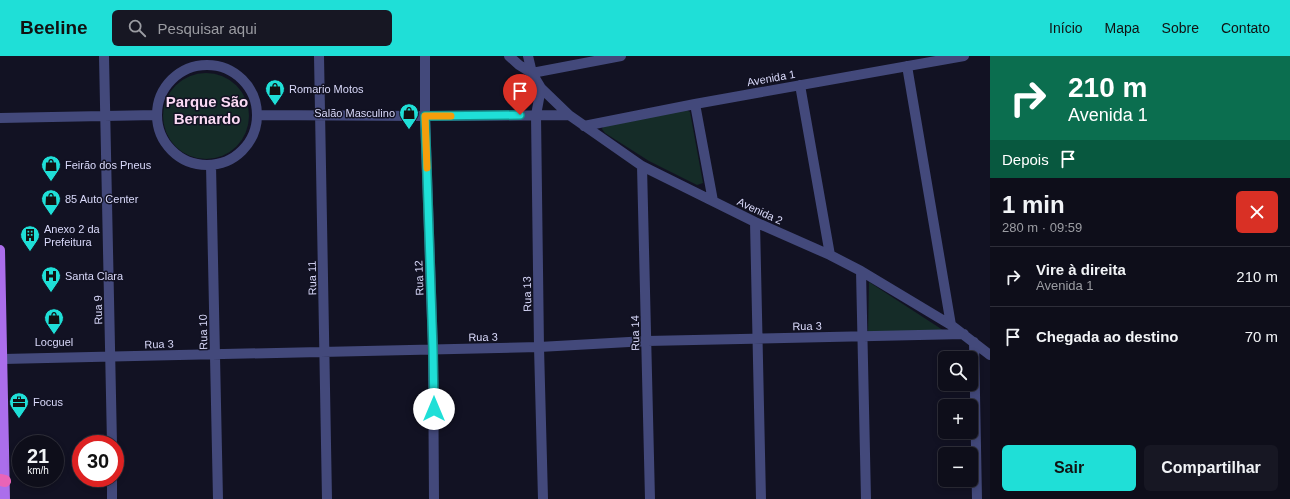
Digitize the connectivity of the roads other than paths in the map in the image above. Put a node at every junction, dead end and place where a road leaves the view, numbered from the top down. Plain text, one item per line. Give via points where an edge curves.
1 (104, 56) edge
2 (319, 56) edge
3 (425, 56) edge
4 (509, 56) edge
5 (528, 56) edge
6 (621, 56) edge
7 (964, 56) edge
8 (206, 61) edge
9 (907, 66) junction
10 (532, 72) junction
11 (800, 85) junction
12 (541, 88) junction
13 (695, 104) junction
14 (156, 115) junction
15 (257, 115) junction
16 (536, 115) junction
17 (569, 115) junction
18 (105, 116) junction
19 (320, 116) junction
20 (425, 116) junction
21 (0, 118) edge
22 (584, 126) junction
23 (211, 165) junction
24 (642, 166) junction
25 (713, 201) junction
26 (755, 222) junction
27 (0, 250) edge
28 (830, 255) junction
29 (861, 271) junction
30 (951, 324) junction
31 (964, 334) junction
32 (863, 337) junction
33 (757, 339) junction
34 (647, 341) junction
35 (974, 342) junction
36 (539, 347) junction
37 (433, 350) junction
38 (325, 352) junction
39 (215, 354) junction
40 (990, 355) edge
41 (111, 357) junction
42 (3, 359) junction
43 (112, 435) edge
44 (2, 480) edge
45 (112, 487) edge
46 (5, 499) edge
47 (112, 499) edge
48 (218, 499) edge
49 (327, 499) edge
50 (434, 499) edge
51 (543, 499) edge
52 (650, 499) edge
53 (760, 499) edge
54 (866, 499) edge
55 (977, 499) edge

1 - 18 street, Rua 9
2 - 19 street, Rua 11
3 - 20 street, Rua 12
4 - 10 street, Avenida 2
5 - 10 street, Avenida 2
6 - 10 street
7 - 9 street, Avenida 1
8 - 14 street via 177,75 166,86 159,100
8 - 15 street via 236,74 247,85 254,99
9 - 11 street, Avenida 1
9 - 30 street
10 - 12 street, Avenida 2
11 - 13 street, Avenida 1
11 - 28 street
12 - 16 street, Rua 13
12 - 17 street, Avenida 2
13 - 22 street, Avenida 1
13 - 25 street
14 - 18 street
14 - 23 street via 159,132 167,146 179,157 194,164
15 - 19 street
15 - 23 street via 249,143 239,154 226,162
16 - 17 street
16 - 20 street
16 - 36 street, Rua 13
17 - 22 street, Avenida 2
18 - 21 street
18 - 41 street, Rua 9
19 - 20 street
19 - 38 street, Rua 11
20 - 37 street, Rua 12
22 - 24 street, Avenida 2
23 - 39 street, Rua 10
24 - 25 street, Avenida 2
24 - 34 street, Rua 14
25 - 26 street, Avenida 2
26 - 28 street, Avenida 2
26 - 33 street
27 - 42 main road
28 - 29 street, Avenida 2
29 - 30 street, Avenida 2
29 - 32 street
30 - 31 street, Avenida 2
31 - 32 street, Rua 3
31 - 35 street, Avenida 2
32 - 33 street, Rua 3
32 - 54 street
33 - 34 street, Rua 3
33 - 53 street
34 - 36 street, Rua 3
34 - 52 street, Rua 14
35 - 40 street, Avenida 2
35 - 55 street
36 - 37 street, Rua 3
36 - 51 street, Rua 13
37 - 38 street, Rua 3
37 - 50 street, Rua 12
38 - 39 street, Rua 3
38 - 49 street, Rua 11
39 - 41 street, Rua 3
39 - 48 street, Rua 10
41 - 42 street, Rua 3
41 - 43 street, Rua 9
42 - 44 main road
44 - 46 main road
45 - 47 street

